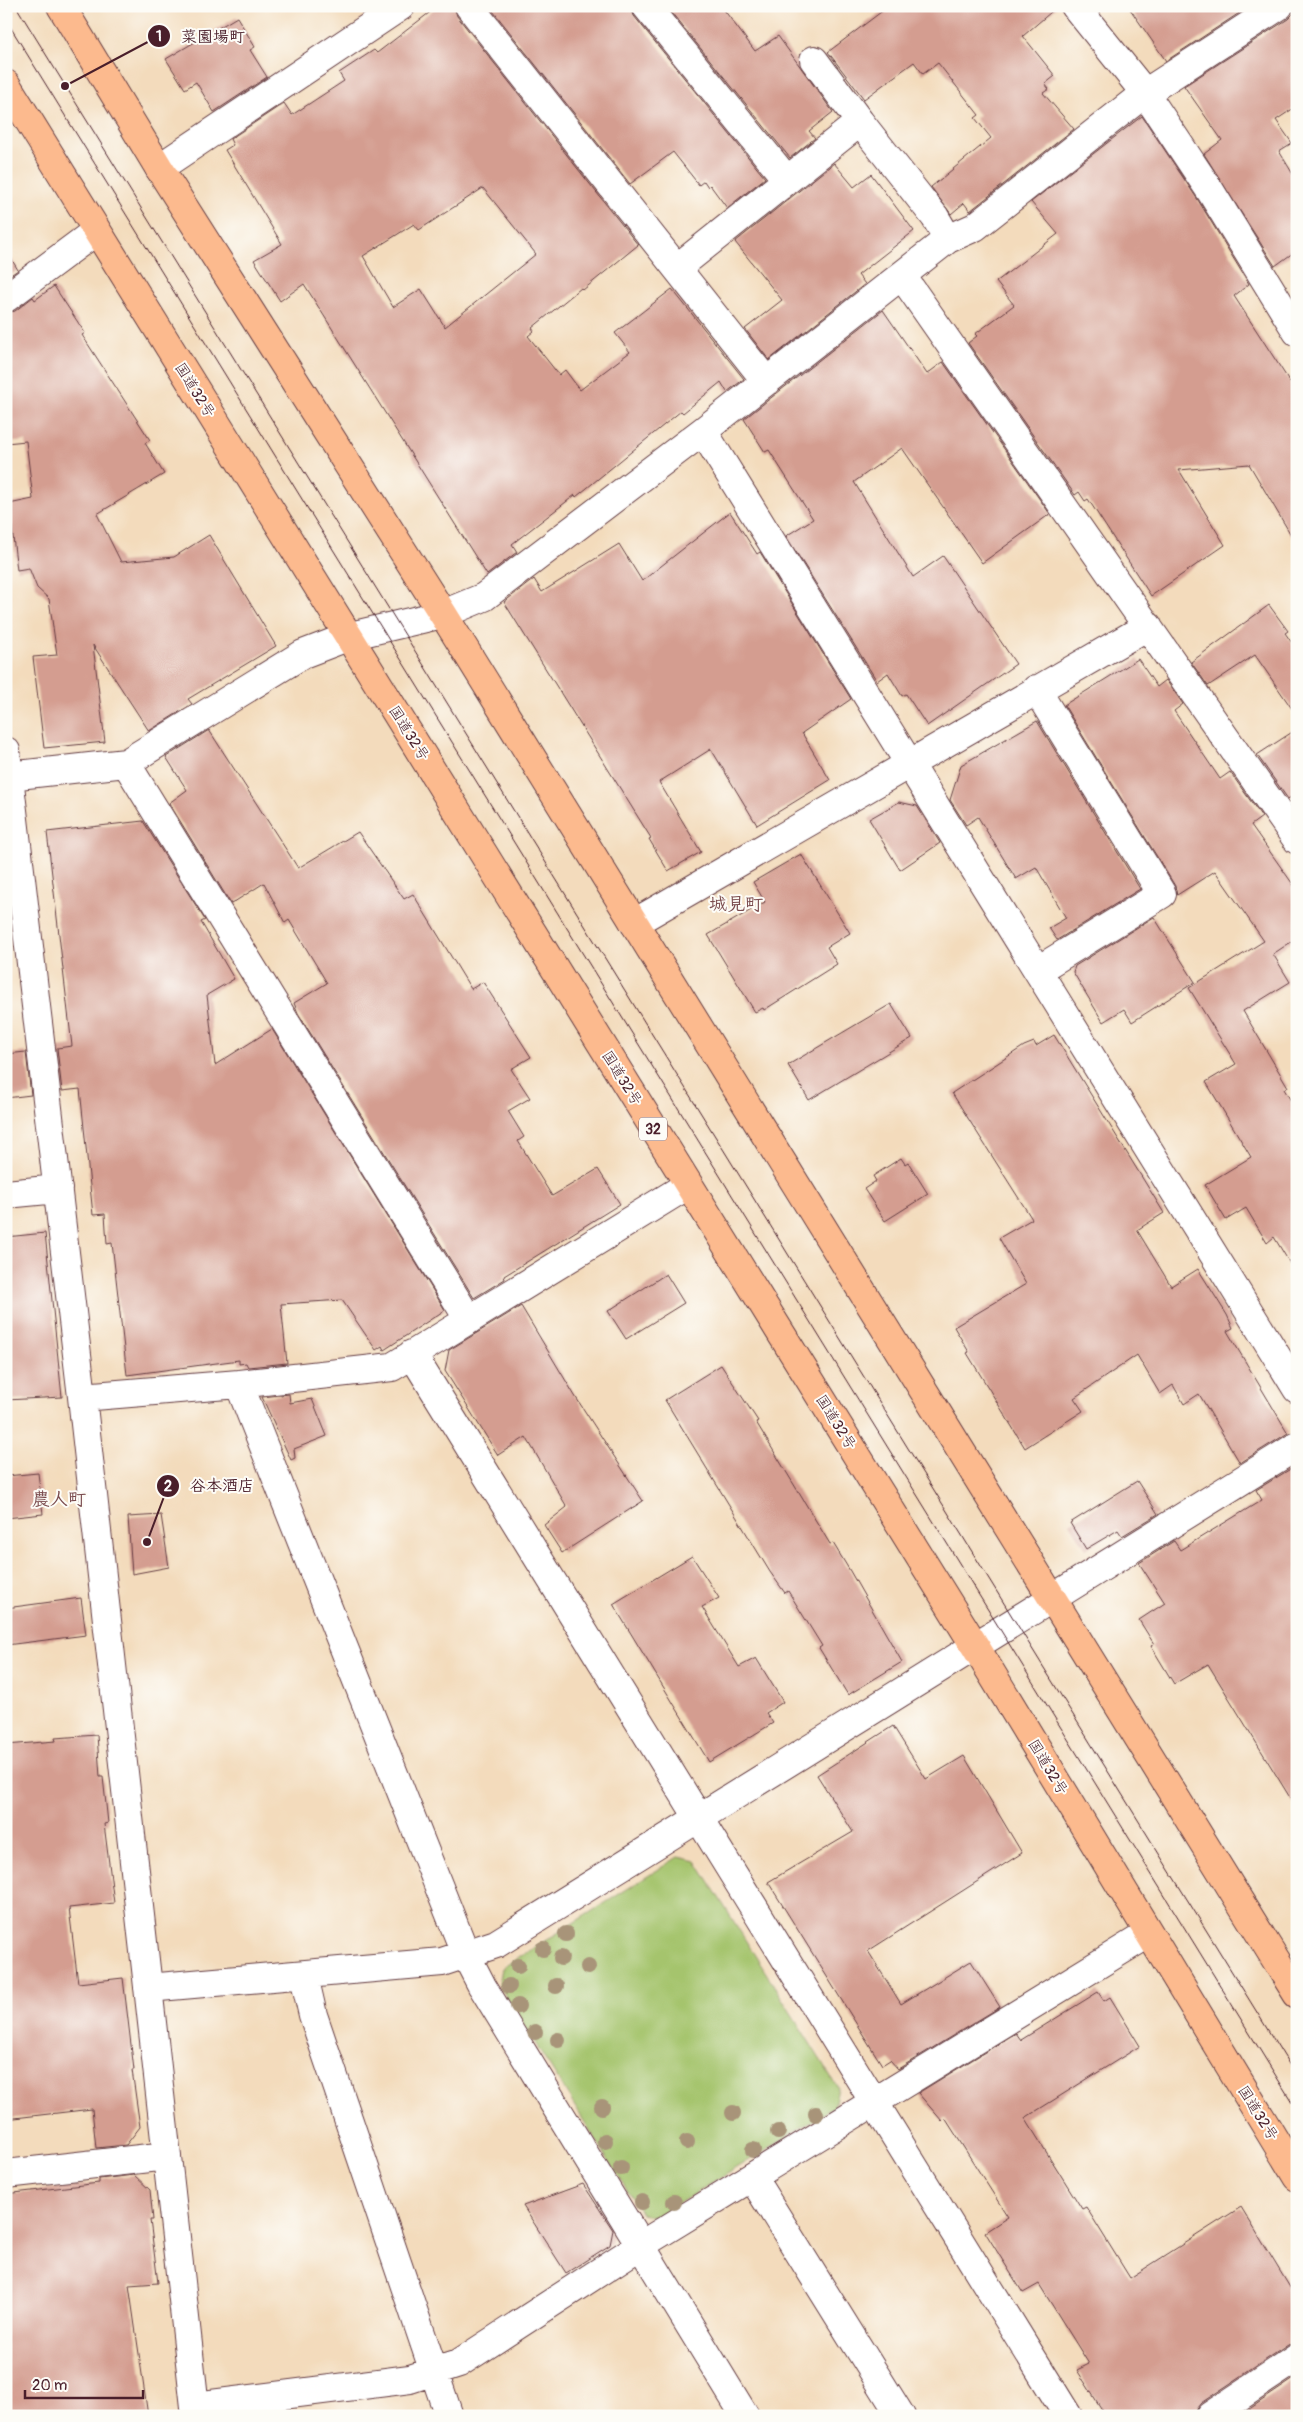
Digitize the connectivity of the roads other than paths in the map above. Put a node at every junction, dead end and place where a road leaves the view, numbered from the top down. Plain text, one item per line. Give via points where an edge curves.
1 (61, 6) edge
2 (400, 6) edge
3 (469, 6) edge
4 (646, 6) edge
5 (1075, 6) edge
6 (1279, 6) edge
7 (814, 60) dead end
8 (6, 84) edge
9 (1145, 93) junction
10 (860, 122) junction
11 (159, 168) junction
12 (787, 180) junction
13 (96, 231) junction
14 (948, 239) junction
15 (677, 268) junction
16 (902, 276) junction
17 (6, 298) edge
18 (1297, 332) edge
19 (766, 381) junction
20 (703, 431) junction
21 (443, 614) junction
22 (1148, 626) junction
23 (350, 636) junction
24 (1036, 689) junction
25 (910, 762) junction
26 (8, 763) edge
27 (126, 763) junction
28 (1297, 840) edge
29 (634, 923) junction
30 (1038, 970) junction
31 (688, 1185) junction
32 (58, 1189) junction
33 (6, 1194) edge
34 (469, 1320) junction
35 (412, 1354) junction
36 (240, 1384) junction
37 (1297, 1389) edge
38 (82, 1397) junction
39 (1297, 1446) edge
40 (1052, 1598) junction
41 (975, 1646) junction
42 (698, 1817) junction
43 (1148, 1934) junction
44 (466, 1955) junction
45 (304, 1976) junction
46 (148, 1988) junction
47 (1297, 1994) edge
48 (876, 2102) junction
49 (167, 2156) junction
50 (6, 2174) edge
51 (752, 2177) junction
52 (1297, 2177) edge
53 (641, 2245) junction
54 (1297, 2358) edge
55 (434, 2373) junction
56 (195, 2411) edge
57 (449, 2416) edge
58 (745, 2416) edge
59 (900, 2416) edge
60 (1068, 2416) edge
61 (1210, 2416) edge

1 - 11 highway
2 - 11 street
3 - 15 street
4 - 12 street
5 - 9 street
6 - 9 street
7 - 10 street
8 - 13 highway, 国道32号 / 32
9 - 14 street via 976,227
9 - 18 street via 1211,192
10 - 12 street
10 - 14 street via 935,217
11 - 21 highway
12 - 15 street
13 - 17 street
13 - 23 highway, 国道32号 / 32
14 - 16 street
15 - 19 street
16 - 19 street
16 - 22 street
19 - 20 street
20 - 21 street via 494,590
20 - 25 street
21 - 23 street
21 - 29 highway
22 - 24 street
22 - 28 street
23 - 27 street via 303,654
23 - 31 highway, 国道32号 / 32
24 - 25 street
24 - 30 street via 1162,894
25 - 29 street
25 - 30 street
26 - 27 street
26 - 32 street
27 - 34 street
29 - 40 highway
30 - 37 street
31 - 34 street
31 - 41 highway, 国道32号 / 32
32 - 33 street
32 - 38 street
34 - 35 street
35 - 36 street via 392,1367
35 - 42 street
36 - 38 street
36 - 44 street
38 - 46 street
39 - 40 street
40 - 41 street
40 - 47 highway
41 - 42 street
41 - 43 highway, 国道32号 / 32
42 - 44 street via 496,1944
42 - 48 street
43 - 48 street
43 - 52 highway, 国道32号 / 32
44 - 45 street via 442,1962
44 - 53 street
45 - 46 street
45 - 55 street via 313,2015
46 - 49 street
48 - 51 street
48 - 60 street
49 - 50 street
49 - 56 street
51 - 53 street
51 - 59 street
53 - 55 street via 459,2362
53 - 58 street
54 - 61 street
55 - 56 street
55 - 57 street

